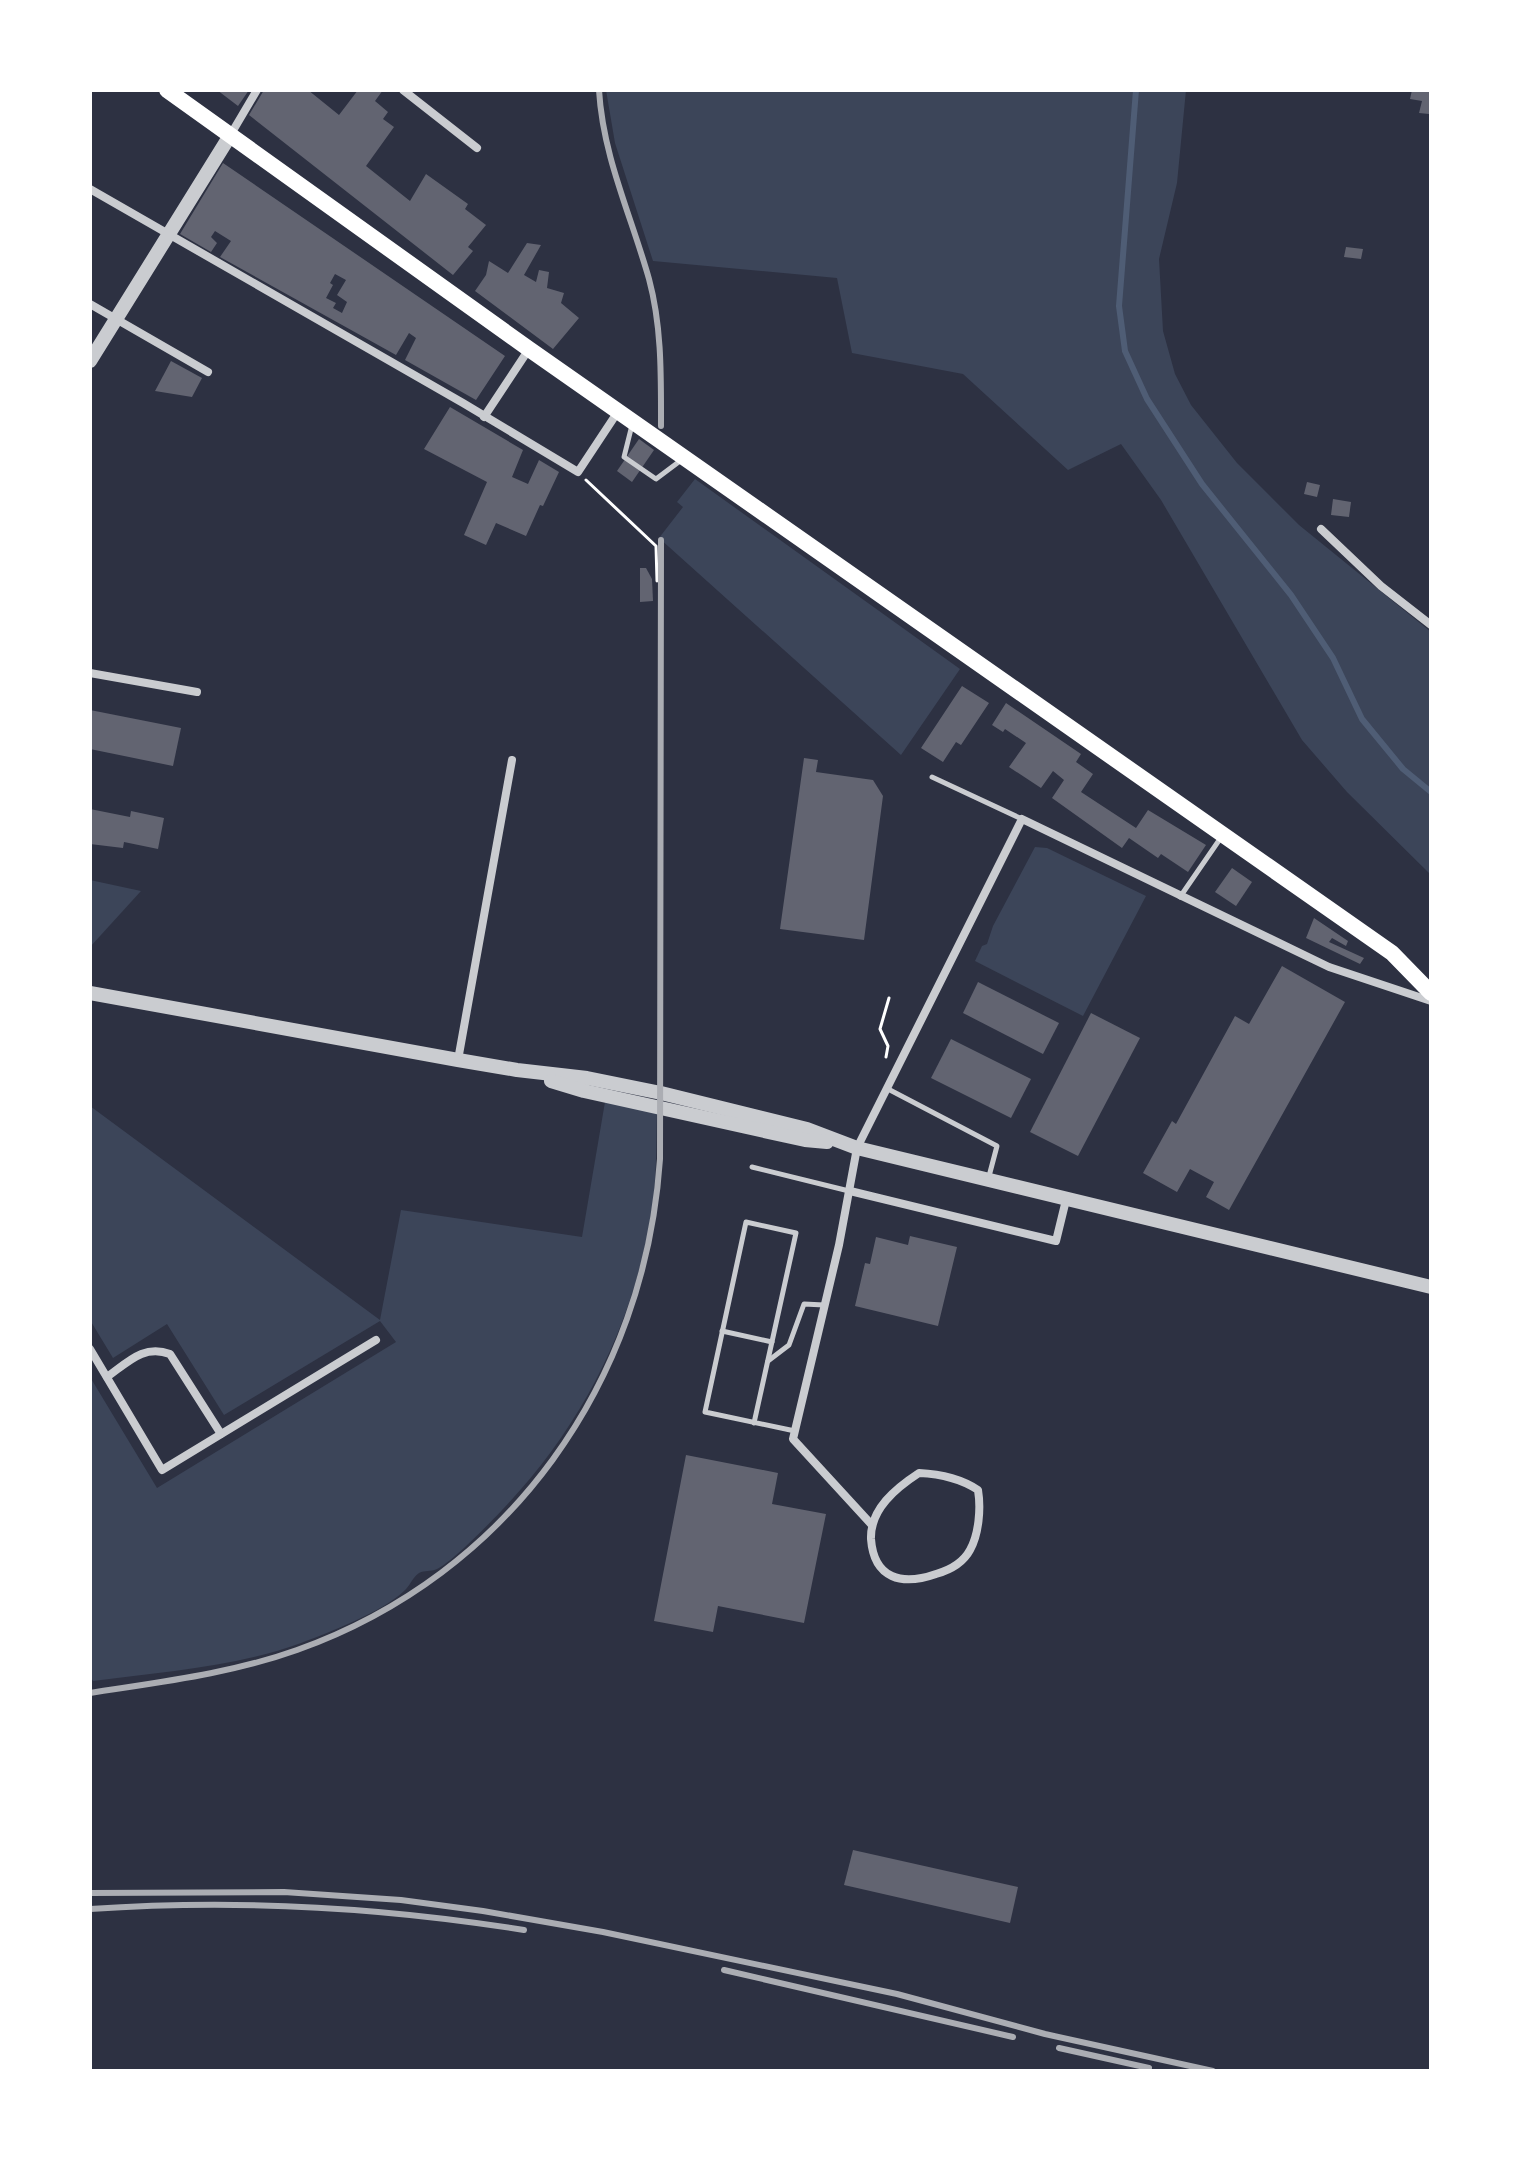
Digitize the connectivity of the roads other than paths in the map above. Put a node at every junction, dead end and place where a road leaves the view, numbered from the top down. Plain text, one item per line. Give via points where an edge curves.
1 (167, 90) edge
2 (257, 90) edge
3 (403, 90) edge
4 (231, 134) junction
5 (477, 148) dead end
6 (90, 189) edge
7 (169, 234) junction
8 (90, 304) edge
9 (116, 319) junction
10 (529, 349) junction
11 (90, 361) edge
12 (208, 372) dead end
13 (626, 415) junction
14 (484, 417) junction
15 (685, 457) junction
16 (1321, 529) dead end
17 (1431, 625) edge
18 (90, 673) edge
19 (197, 692) dead end
20 (512, 760) dead end
21 (932, 777) dead end
22 (1022, 819) junction
23 (1223, 835) junction
24 (1180, 897) junction
25 (1392, 953) junction
26 (1431, 980) edge
27 (90, 993) edge
28 (1431, 993) edge
29 (1431, 1001) edge
30 (458, 1060) junction
31 (887, 1088) junction
32 (850, 1146) junction
33 (752, 1167) dead end
34 (988, 1181) junction
35 (850, 1191) junction
36 (1066, 1200) junction
37 (1431, 1287) edge
38 (825, 1305) junction
39 (722, 1331) junction
40 (376, 1340) dead end
41 (772, 1342) junction
42 (90, 1349) edge
43 (767, 1361) junction
44 (107, 1377) junction
45 (754, 1423) junction
46 (795, 1431) junction
47 (221, 1434) junction
48 (871, 1524) junction

1 - 4 main road
2 - 4 street
3 - 5 street
4 - 7 street
4 - 10 main road
6 - 7 street
7 - 9 street
7 - 14 street
8 - 9 street
9 - 11 street
9 - 12 street
10 - 13 main road
10 - 14 street
13 - 14 street via 578,472
13 - 15 main road
13 - 15 lane via 624,457 656,479
15 - 23 main road
16 - 17 street
18 - 19 street
20 - 30 street
21 - 22 lane
22 - 24 street
22 - 31 street
23 - 24 lane
23 - 25 main road
24 - 29 street via 1329,967
25 - 26 main road
25 - 28 main road
27 - 30 street
30 - 32 street via 661,1093 807,1129
31 - 32 street
31 - 34 lane via 997,1146
32 - 34 street
32 - 35 street
33 - 35 lane
34 - 36 street
35 - 36 street via 1056,1241
35 - 38 street
36 - 37 street
38 - 43 lane via 804,1304 789,1345
38 - 46 street
39 - 41 lane
39 - 41 lane via 746,1222 783,1230 796,1233
39 - 45 lane via 705,1412
40 - 47 street
41 - 43 lane
42 - 44 street
43 - 45 lane
44 - 47 street via 148,1351 170,1354
44 - 47 street via 162,1470
45 - 46 lane
46 - 48 street via 793,1439
48 - 48 street via 872,1555 882,1571 918,1581 948,1570 971,1549 981,1505 978,1490 965,1481 919,1473 884,1503

